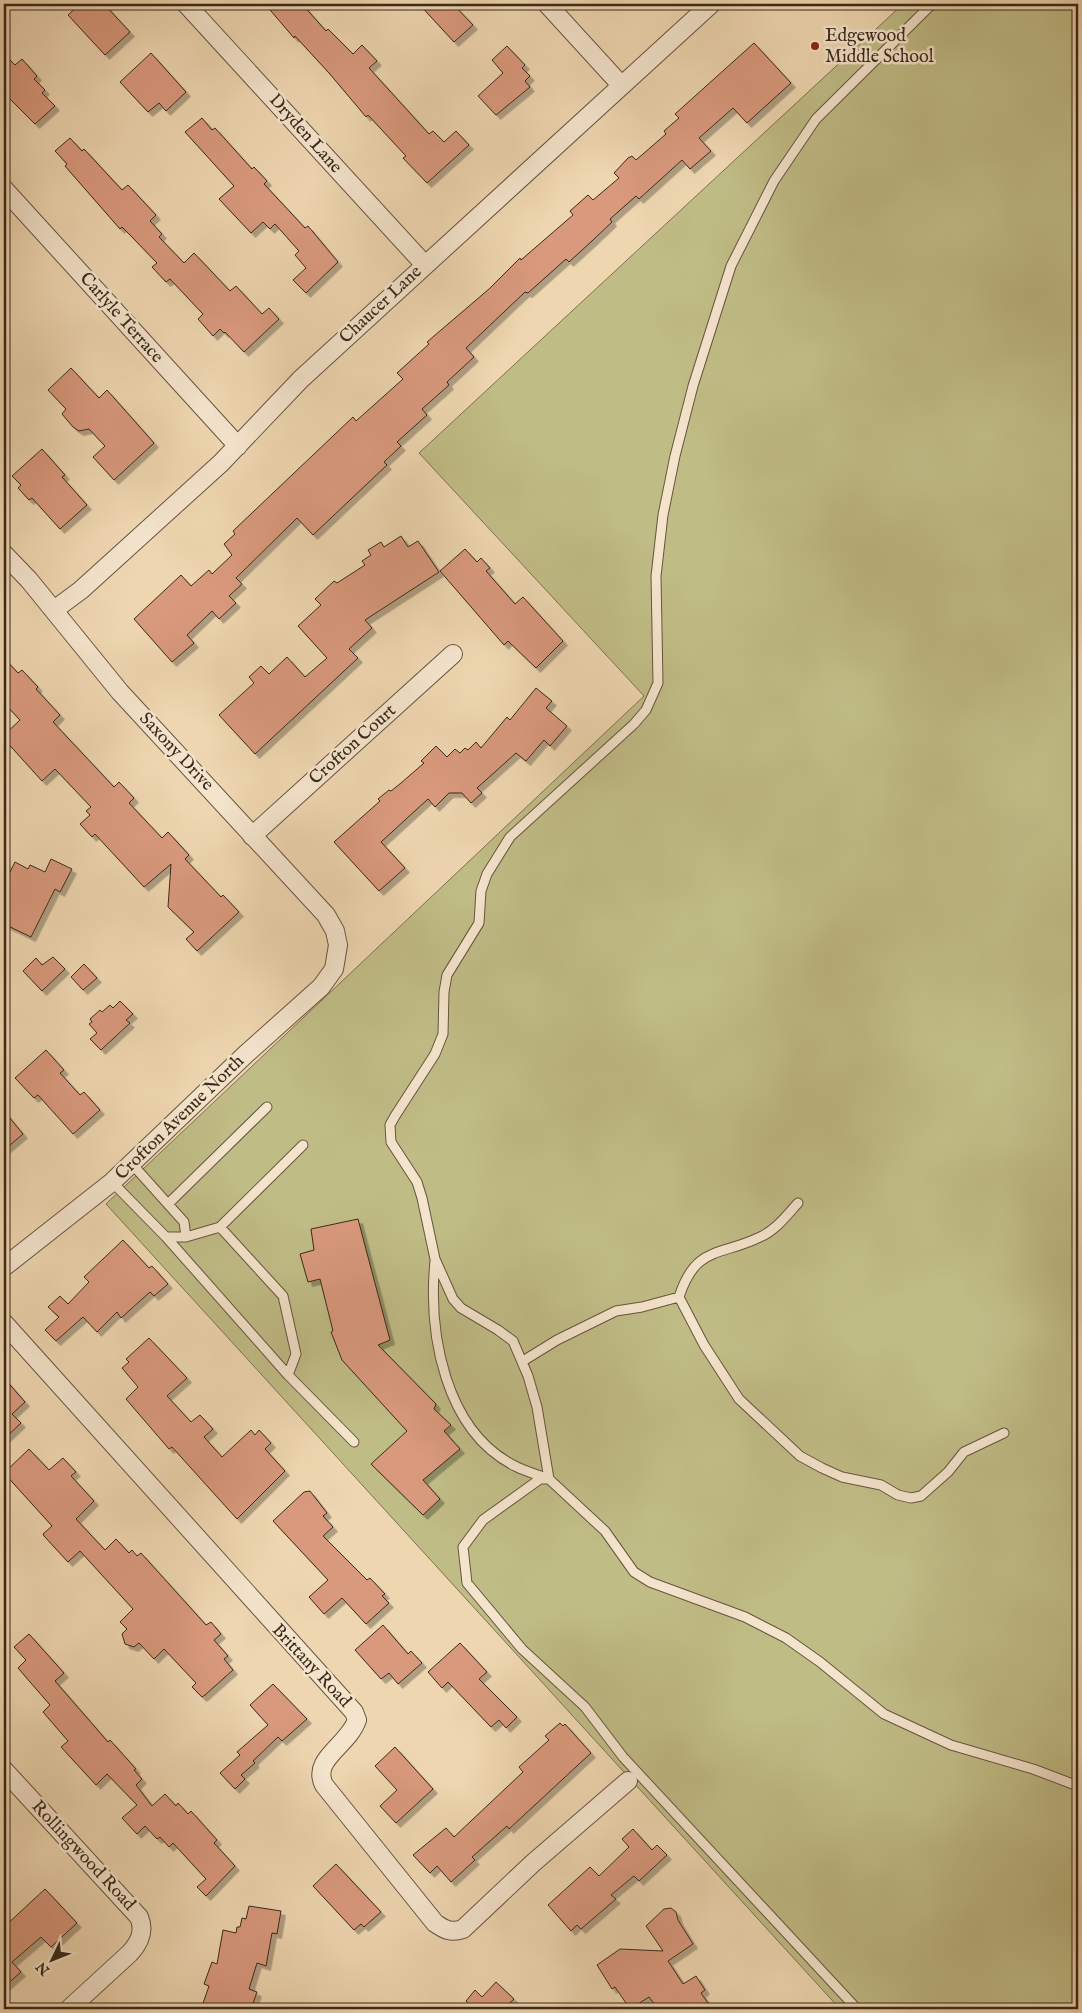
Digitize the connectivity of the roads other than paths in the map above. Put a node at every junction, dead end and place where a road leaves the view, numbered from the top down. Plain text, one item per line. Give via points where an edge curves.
1 (186, 4) edge
2 (547, 4) edge
3 (711, 4) edge
4 (932, 4) edge
5 (621, 84) junction
6 (4, 189) edge
7 (425, 265) junction
8 (238, 446) junction
9 (4, 554) edge
10 (54, 610) junction
11 (453, 654) dead end
12 (252, 836) junction
13 (337, 954) joint
14 (267, 1107) dead end
15 (303, 1145) dead end
16 (132, 1164) junction
17 (112, 1182) junction
18 (798, 1203) dead end
19 (168, 1204) junction
20 (220, 1227) junction
21 (166, 1237) junction
22 (186, 1237) junction
23 (435, 1260) junction
24 (4, 1267) edge
25 (679, 1298) junction
26 (4, 1324) edge
27 (523, 1361) junction
28 (288, 1375) junction
29 (1004, 1433) dead end
30 (354, 1442) dead end
31 (549, 1479) junction
32 (4, 1770) edge
33 (628, 1781) dead end
34 (1078, 1786) edge
35 (69, 2009) edge
36 (857, 2009) edge

1 - 7 street, Dryden Lane
2 - 5 street
3 - 5 street, Chaucer Lane
4 - 23 lane via 816,119 774,182 731,266 693,386 662,515 656,576 658,683 646,710 613,745 510,837 487,874 481,891 479,923 447,975 443,1034 435,1054 390,1125 392,1142 422,1198
5 - 7 street, Chaucer Lane
6 - 8 street, Carlyle Terrace
7 - 8 street, Chaucer Lane via 301,379
8 - 10 street, Chaucer Lane via 81,590
9 - 10 street, Saxony Drive
10 - 12 street, Saxony Drive via 120,692
11 - 12 street, Crofton Court
12 - 13 street, Saxony Drive via 326,915 335,931
13 - 16 street, Crofton Avenue North via 334,969 321,987
14 - 19 lane
15 - 20 lane
16 - 17 street, Crofton Avenue North
16 - 19 lane
17 - 21 lane
17 - 24 street, Crofton Avenue North
18 - 25 lane via 777,1226 761,1237 712,1253 694,1265
19 - 22 lane via 184,1222
20 - 22 lane
20 - 28 lane via 283,1296 296,1354
21 - 22 lane
21 - 28 lane
23 - 27 lane via 453,1299 461,1308 513,1341
23 - 31 lane via 439,1355 462,1416 503,1459
25 - 27 lane via 616,1311
25 - 29 lane via 704,1345 740,1399 800,1456 842,1477 881,1485 910,1498 921,1496 948,1472 964,1452
26 - 33 street, Brittany Road via 354,1712 357,1720 354,1728 325,1760 320,1777 435,1923 444,1930 454,1932 463,1929
27 - 31 lane via 537,1407
28 - 30 lane
31 - 34 lane via 606,1531 634,1572 650,1582 746,1616 786,1638 884,1714 951,1745
31 - 36 lane via 540,1479 483,1520 463,1547 467,1583 522,1649 585,1707 623,1757
32 - 35 street, Rollingwood Road via 139,1916 143,1925 139,1942 130,1953

